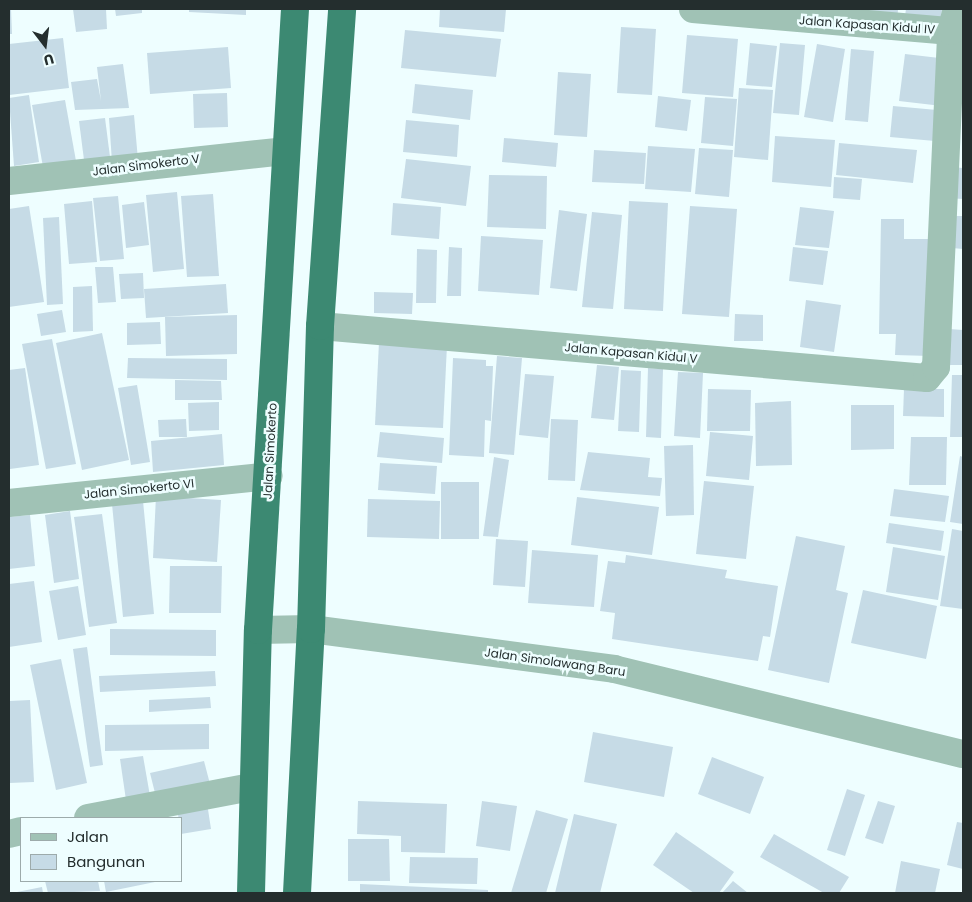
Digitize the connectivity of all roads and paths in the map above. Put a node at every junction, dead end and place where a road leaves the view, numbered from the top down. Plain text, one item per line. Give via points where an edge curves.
1 (295, 9) edge
2 (342, 9) edge
3 (693, 9) edge
4 (954, 20) edge
5 (284, 151) junction
6 (9, 182) edge
7 (320, 326) junction
8 (269, 476) junction
9 (9, 503) edge
10 (311, 629) junction
11 (258, 630) junction
12 (963, 754) edge
13 (251, 788) junction
14 (93, 817) edge
15 (251, 893) edge
16 (297, 893) edge

1 - 5 highway, Jalan Simokerto
2 - 7 highway
3 - 4 street, Jalan Kapasan Kidul IV
4 - 7 street, Jalan Kapasan Kidul V via 936,368 927,378
5 - 6 street, Jalan Simokerto V
5 - 8 highway, Jalan Simokerto
7 - 10 highway
8 - 9 street, Jalan Simokerto VI
8 - 11 highway, Jalan Simokerto
10 - 11 street, Jalan Simolawang Baru
10 - 12 street, Jalan Simolawang Baru via 614,669
10 - 16 highway
11 - 13 highway, Jalan Simokerto
13 - 14 street
13 - 15 highway, Jalan Simokerto

